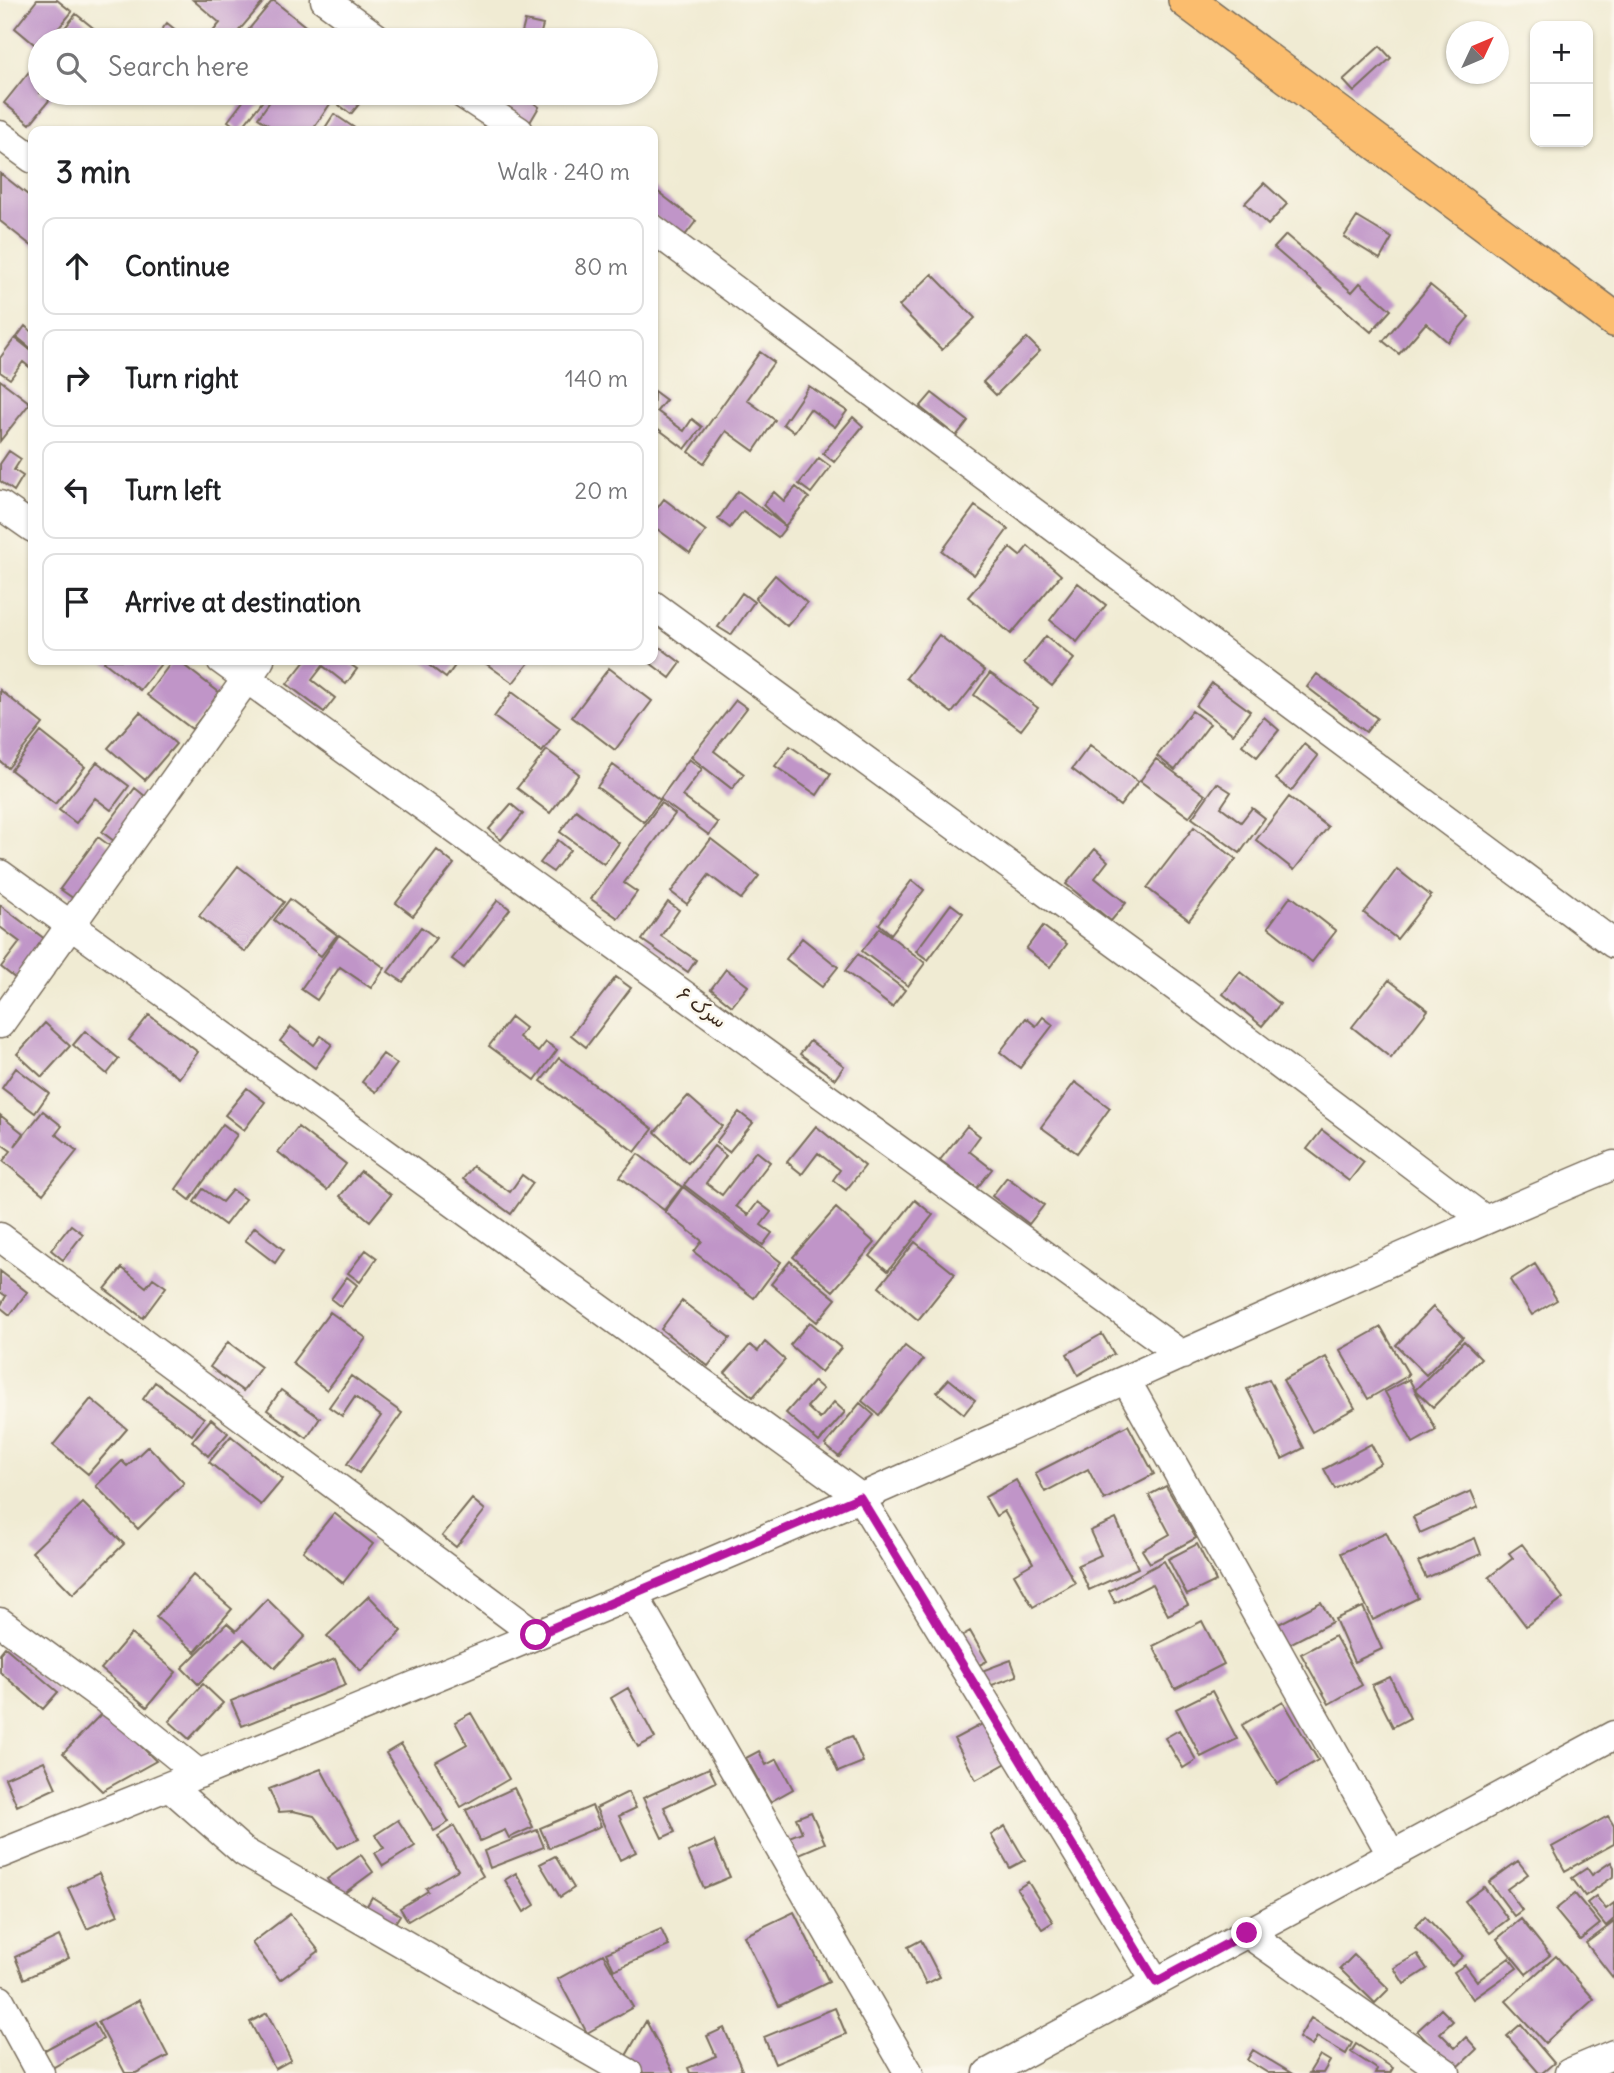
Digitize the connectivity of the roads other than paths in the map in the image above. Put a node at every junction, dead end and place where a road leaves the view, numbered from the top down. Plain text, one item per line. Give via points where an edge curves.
1 (325, 0) edge
2 (1186, 0) edge
3 (364, 28) edge
4 (479, 105) edge
5 (511, 126) edge
6 (0, 135) edge
7 (28, 155) edge
8 (658, 233) edge
9 (1614, 318) edge
10 (0, 505) edge
11 (28, 525) edge
12 (658, 609) edge
13 (253, 669) edge
14 (0, 874) edge
15 (70, 925) junction
16 (1614, 944) edge
17 (0, 1024) edge
18 (1614, 1165) edge
19 (1484, 1219) junction
20 (0, 1237) edge
21 (1182, 1355) junction
22 (1126, 1380) junction
23 (860, 1497) junction
24 (633, 1594) junction
25 (0, 1622) edge
26 (536, 1635) junction
27 (1614, 1735) edge
28 (199, 1774) junction
29 (169, 1786) junction
30 (0, 1854) edge
31 (1391, 1854) junction
32 (1247, 1933) junction
33 (1156, 1982) junction
34 (0, 2000) edge
35 (1614, 2054) edge
36 (40, 2073) edge
37 (628, 2073) edge
38 (909, 2073) edge
39 (988, 2073) edge
40 (1446, 2073) edge
41 (1569, 2073) edge

1 - 3 street
2 - 9 main road
4 - 5 street
6 - 7 street
8 - 16 street
10 - 11 street
12 - 19 street via 1203,1007
13 - 15 street
13 - 21 street, سرک ۶
14 - 15 street
15 - 17 street
15 - 23 street
18 - 19 street
19 - 21 street
20 - 26 street
21 - 22 street
22 - 23 street
22 - 31 street
23 - 24 street
23 - 33 street
24 - 26 street
24 - 38 street
25 - 28 street
26 - 28 street
27 - 31 street
28 - 29 street
29 - 30 street
29 - 37 street via 244,1852
31 - 32 street
32 - 33 street
32 - 40 street
33 - 39 street
34 - 36 street
35 - 41 street

